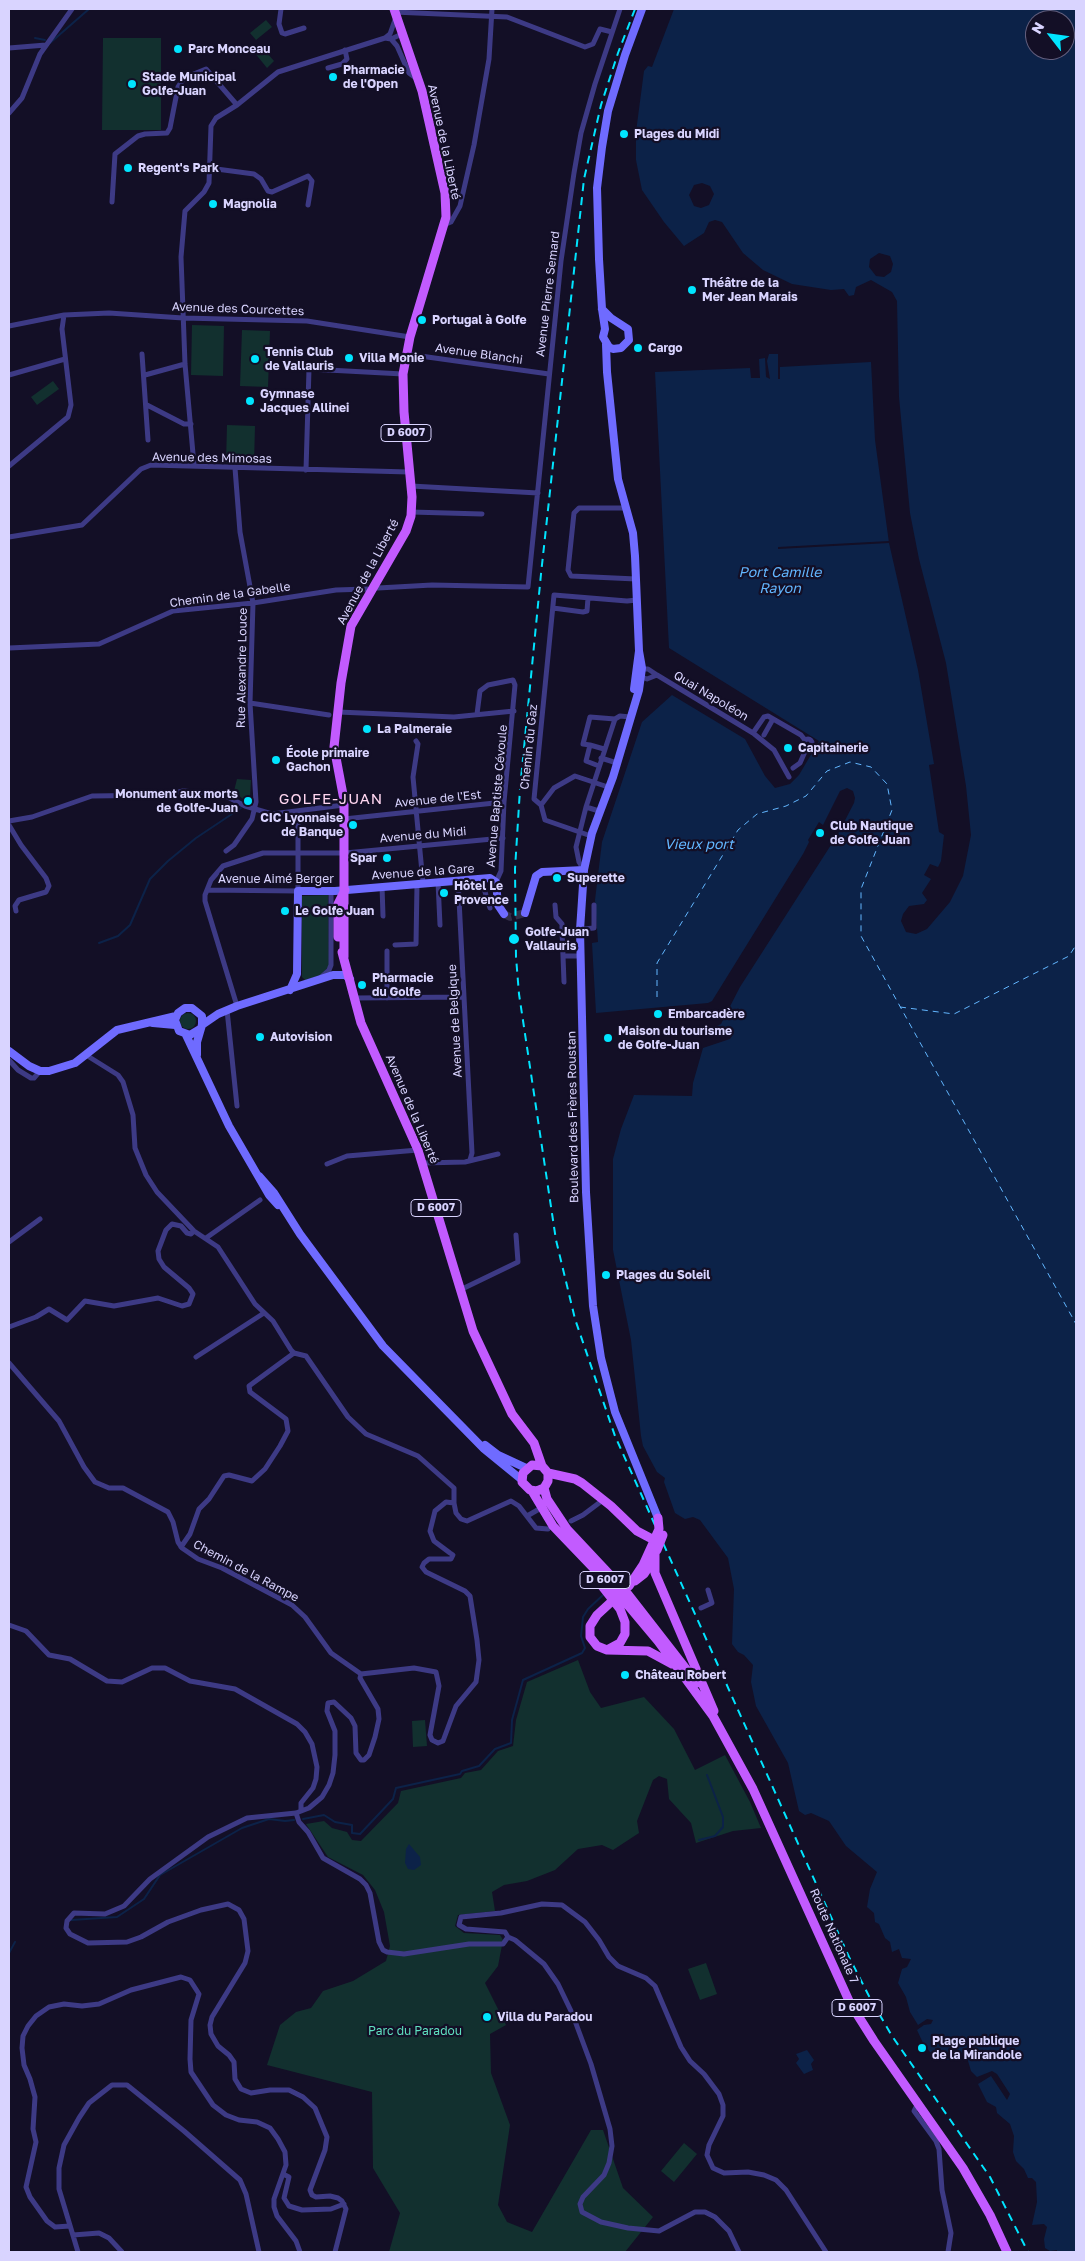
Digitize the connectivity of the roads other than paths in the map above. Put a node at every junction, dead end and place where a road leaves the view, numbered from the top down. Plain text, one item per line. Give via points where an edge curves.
1 (72, 9) edge
2 (281, 9) edge
3 (492, 9) edge
4 (620, 9) edge
5 (642, 9) edge
6 (395, 13) edge
7 (492, 16) junction
8 (304, 28) dead end
9 (612, 32) junction
10 (402, 34) junction
11 (388, 37) junction
12 (46, 45) junction
13 (9, 48) edge
14 (345, 50) junction
15 (328, 68) dead end
16 (418, 80) junction
17 (237, 105) junction
18 (9, 113) edge
19 (209, 168) junction
20 (112, 202) dead end
21 (308, 205) dead end
22 (446, 224) junction
23 (602, 309) junction
24 (64, 315) junction
25 (183, 318) junction
26 (619, 323) junction
27 (9, 326) edge
28 (605, 329) junction
29 (410, 337) junction
30 (610, 347) junction
31 (142, 354) dead end
32 (406, 354) junction
33 (65, 358) junction
34 (185, 364) junction
35 (403, 374) junction
36 (549, 374) junction
37 (9, 375) edge
38 (145, 375) junction
39 (146, 405) junction
40 (192, 424) junction
41 (148, 440) dead end
42 (194, 465) junction
43 (9, 466) edge
44 (235, 468) junction
45 (306, 470) junction
46 (409, 472) junction
47 (411, 486) junction
48 (538, 493) junction
49 (626, 508) junction
50 (411, 512) junction
51 (482, 514) dead end
52 (9, 538) edge
53 (636, 579) junction
54 (528, 587) joint
55 (372, 588) junction
56 (588, 598) junction
57 (637, 600) junction
58 (253, 604) junction
59 (552, 608) junction
60 (9, 648) edge
61 (642, 672) junction
62 (657, 675) junction
63 (250, 703) junction
64 (514, 711) junction
65 (333, 714) junction
66 (477, 714) junction
67 (631, 715) junction
68 (615, 719) junction
69 (774, 719) junction
70 (753, 734) junction
71 (764, 735) dead end
72 (416, 741) dead end
73 (590, 745) junction
74 (604, 749) junction
75 (601, 758) junction
76 (617, 763) junction
77 (599, 766) junction
78 (793, 768) dead end
79 (789, 777) dead end
80 (594, 782) junction
81 (608, 787) junction
82 (504, 802) junction
83 (344, 805) junction
84 (541, 805) junction
85 (586, 807) junction
86 (255, 810) junction
87 (298, 811) junction
88 (416, 811) junction
89 (599, 811) junction
90 (344, 819) junction
91 (9, 821) edge
92 (9, 825) edge
93 (579, 831) junction
94 (591, 836) junction
95 (502, 838) junction
96 (419, 846) junction
97 (226, 851) dead end
98 (299, 853) junction
99 (345, 853) junction
100 (584, 870) junction
101 (458, 880) junction
102 (438, 882) junction
103 (496, 882) junction
104 (420, 884) junction
105 (382, 886) junction
106 (207, 890) junction
107 (345, 890) junction
108 (331, 891) junction
109 (298, 892) junction
110 (555, 905) dead end
111 (594, 905) dead end
112 (16, 911) dead end
113 (525, 913) dead end
114 (504, 914) dead end
115 (383, 916) dead end
116 (440, 925) dead end
117 (580, 930) junction
118 (562, 931) junction
119 (395, 945) dead end
120 (387, 951) dead end
121 (563, 956) junction
122 (581, 956) junction
123 (345, 960) junction
124 (297, 974) junction
125 (333, 976) junction
126 (350, 979) junction
127 (312, 982) junction
128 (564, 982) dead end
129 (290, 990) junction
130 (464, 997) junction
131 (355, 998) junction
132 (387, 998) junction
133 (237, 1006) junction
134 (227, 1010) junction
135 (199, 1012) junction
136 (218, 1014) junction
137 (176, 1020) junction
138 (201, 1027) junction
139 (186, 1035) junction
140 (9, 1051) edge
141 (86, 1055) junction
142 (197, 1057) junction
143 (9, 1060) edge
144 (40, 1071) junction
145 (237, 1106) dead end
146 (418, 1150) junction
147 (498, 1154) dead end
148 (470, 1160) junction
149 (422, 1163) junction
150 (327, 1164) dead end
151 (260, 1200) dead end
152 (40, 1219) dead end
153 (194, 1231) junction
154 (516, 1235) dead end
155 (206, 1238) junction
156 (9, 1242) edge
157 (460, 1290) junction
158 (264, 1312) junction
159 (9, 1327) edge
160 (294, 1353) junction
161 (196, 1358) dead end
162 (9, 1364) edge
163 (527, 1435) junction
164 (475, 1439) junction
165 (529, 1466) junction
166 (542, 1466) junction
167 (548, 1473) junction
168 (522, 1480) junction
169 (544, 1488) junction
170 (532, 1491) junction
171 (603, 1500) junction
172 (454, 1503) junction
173 (541, 1508) junction
174 (527, 1516) junction
175 (658, 1518) joint
176 (571, 1521) dead end
177 (548, 1529) dead end
178 (563, 1538) junction
179 (181, 1547) junction
180 (654, 1549) junction
181 (708, 1590) dead end
182 (610, 1603) dead end
183 (701, 1608) dead end
184 (9, 1625) edge
185 (607, 1650) junction
186 (678, 1669) junction
187 (361, 1674) junction
188 (714, 1711) junction
189 (734, 1747) junction
190 (298, 1812) junction
191 (508, 1937) junction
192 (918, 2102) junction
193 (284, 2175) junction
194 (344, 2204) junction
195 (70, 2226) junction
196 (73, 2236) junction
197 (78, 2252) edge
198 (122, 2252) edge
199 (260, 2252) edge
200 (300, 2252) edge
201 (335, 2252) edge
202 (739, 2252) edge
203 (826, 2252) edge
204 (948, 2252) edge
205 (1009, 2252) edge

1 - 12 street
2 - 8 street via 279,24 282,33
3 - 7 street
4 - 9 street, Avenue Pierre Semard
5 - 23 main road via 616,82 602,147 598,193
6 - 7 street
6 - 10 main road, Avenue de la Liberté / D 6007
6 - 11 street
7 - 9 street via 508,17 585,47 592,44 600,29
7 - 22 street via 489,59 474,145 460,206 451,222
9 - 36 street, Avenue Pierre Semard via 581,133 561,262
10 - 11 street
10 - 16 main road, Avenue de la Liberté / D 6007
11 - 14 street
11 - 16 street via 397,46 409,74
12 - 13 street
12 - 18 street via 22,98
14 - 15 street via 347,59
14 - 17 street via 278,72
16 - 22 main road, Avenue de la Liberté / D 6007 via 445,193
17 - 19 street via 216,118 211,126
17 - 20 street via 210,72 201,70 184,78 180,82 170,128 166,133 138,136 115,154
19 - 21 street via 254,174 272,192 308,176 312,181
19 - 25 street via 209,182 204,192 188,206 184,215
22 - 29 main road, Avenue de la Liberté / D 6007
23 - 26 main road
23 - 28 main road
24 - 25 street, Avenue des Courcettes via 109,313
24 - 27 street, Avenue des Courcettes
24 - 33 street
25 - 29 street, Avenue des Courcettes via 307,322
25 - 34 street
26 - 28 main road
26 - 30 main road via 628,329 629,340 621,348
28 - 30 main road via 603,337
29 - 32 main road, Avenue de la Liberté / D 6007
30 - 49 main road, Boulevard des Frères Roustan via 606,358 618,479
31 - 38 street
32 - 35 main road, Avenue de la Liberté / D 6007
32 - 36 street, Avenue Blanchi
33 - 37 street
33 - 43 street via 71,399 68,418
34 - 38 street
34 - 40 street
35 - 45 street via 310,369
35 - 46 main road, Avenue de la Liberté / D 6007
36 - 48 street, Avenue Pierre Semard
38 - 39 street
39 - 40 street via 184,424
39 - 41 street
40 - 42 street
42 - 44 street, Avenue des Mimosas
42 - 52 street, Avenue des Mimosas via 151,465 141,469 82,525
44 - 45 street, Avenue des Mimosas
44 - 58 street, Rue Alexandre Louce via 240,532
45 - 46 street, Avenue des Mimosas
46 - 47 main road, Avenue de la Liberté / D 6007
47 - 48 street
47 - 50 main road, Avenue de la Liberté / D 6007
48 - 54 street, Avenue Pierre Semard
49 - 53 main road, Boulevard des Frères Roustan
49 - 53 street via 579,508 574,514 568,570 571,576
50 - 51 street
50 - 55 main road, Avenue de la Liberté / D 6007 via 406,531
53 - 57 main road, Boulevard des Frères Roustan
54 - 55 street, Chemin de la Gabelle
55 - 58 street, Chemin de la Gabelle via 336,590
55 - 65 main road, Avenue de la Liberté / D 6007 via 348,635
56 - 57 street
56 - 59 street via 554,595
56 - 59 street via 587,611
57 - 61 main road, Boulevard des Frères Roustan
58 - 60 street, Chemin de la Gabelle via 173,611 99,644
58 - 63 street, Rue Alexandre Louce
59 - 84 street, Chemin du Gaz via 534,799
61 - 62 street
61 - 62 street, Quai Napoléon
61 - 67 main road, Boulevard des Frères Roustan
61 - 67 main road, Boulevard des Frères Roustan
62 - 70 street, Quai Napoléon
63 - 65 street
63 - 86 street, Rue Alexandre Louce
64 - 66 street
64 - 66 street, Avenue Baptiste Cévoule via 515,685 513,680 508,680 488,685 480,691
64 - 82 street, Avenue Baptiste Cévoule
65 - 66 street via 454,717
65 - 83 main road, Avenue de la Liberté / D 6007 via 334,747
67 - 68 street
67 - 76 main road, Boulevard des Frères Roustan
68 - 73 street via 590,717 583,744
68 - 74 street
69 - 70 street, Quai Napoléon via 766,716
69 - 71 street
69 - 78 street via 812,743
70 - 79 street via 774,750
72 - 88 street via 413,777
73 - 74 street
73 - 77 street via 586,761
74 - 75 street
75 - 76 street
75 - 77 street
76 - 81 main road, Boulevard des Frères Roustan
77 - 80 street
80 - 81 street, Chemin du Gaz
80 - 84 street, Chemin du Gaz via 575,776 554,788
80 - 85 street
81 - 89 main road, Boulevard des Frères Roustan
82 - 88 street, Avenue de l'Est
82 - 95 street, Avenue Baptiste Cévoule
83 - 87 street
83 - 90 main road, Avenue de la Liberté / D 6007
84 - 93 street via 545,820
85 - 89 street
85 - 93 street
86 - 87 street via 272,814
86 - 91 street via 222,794 183,792 92,796 32,817
86 - 97 street via 234,845
87 - 98 street
88 - 90 street, Avenue de l'Est
88 - 96 street
89 - 94 main road, Boulevard des Frères Roustan
90 - 99 main road, Avenue de la Liberté / D 6007
92 - 112 street via 49,886 46,892 19,900
93 - 94 street
93 - 100 street via 576,847
94 - 100 main road, Boulevard des Frères Roustan
95 - 96 street, Avenue du Midi
95 - 103 street, Avenue Baptiste Cévoule via 501,871
96 - 99 street, Avenue du Midi
96 - 104 street
98 - 99 street, Avenue du Midi
98 - 106 street, Avenue du Midi via 263,853 223,866
98 - 109 street
99 - 107 main road, Avenue de la Liberté / D 6007
100 - 113 main road via 542,872 536,876
100 - 117 main road, Boulevard des Frères Roustan
101 - 102 main road, Avenue de la Gare
101 - 103 main road, Avenue de la Gare via 484,878
101 - 130 street, Avenue de Belgique
102 - 104 main road, Avenue de la Gare
102 - 116 street
103 - 114 main road via 498,905
104 - 105 main road, Avenue de la Gare
104 - 119 street via 416,944
105 - 107 main road, Avenue de la Gare
105 - 115 street
106 - 109 street, Avenue Aimé Berger
106 - 133 street via 205,901
107 - 108 main road, Avenue Aimé Berger
107 - 123 main road, Avenue de la Liberté / D 6007 via 338,904 338,942
108 - 109 main road, Avenue Aimé Berger
108 - 127 street via 331,965
109 - 124 main road
110 - 118 street
111 - 117 street via 594,928
117 - 118 street
117 - 122 main road, Boulevard des Frères Roustan
118 - 121 street
120 - 132 street
121 - 122 street
121 - 128 street
122 - 175 main road, Boulevard des Frères Roustan via 586,1192 593,1306 601,1358 615,1412
123 - 125 main road
123 - 126 main road, Avenue de la Liberté / D 6007
124 - 127 street
124 - 129 main road
125 - 126 main road via 345,975
125 - 127 main road
126 - 131 main road, Avenue de la Liberté / D 6007
127 - 129 main road
129 - 133 main road
130 - 132 street
130 - 148 street, Avenue de Belgique
131 - 132 street
131 - 146 main road, Avenue de la Liberté / D 6007 via 361,1023
133 - 134 main road
134 - 136 main road
134 - 145 street
135 - 136 main road
135 - 137 main road via 187,1008
135 - 138 main road
136 - 138 main road
137 - 139 main road via 179,1031
137 - 141 main road via 146,1022 117,1030
138 - 139 main road via 194,1034
138 - 142 main road
139 - 142 main road
140 - 144 main road
141 - 144 main road via 65,1067
141 - 153 street via 118,1075 123,1082 133,1115 135,1148 146,1175 157,1192
142 - 164 main road via 229,1126 270,1195 383,1346
143 - 144 street via 31,1078
146 - 149 main road, Avenue de la Liberté / D 6007
146 - 150 street via 359,1154
147 - 148 street
148 - 149 street
149 - 157 main road, Avenue de la Liberté / D 6007
151 - 155 street
152 - 156 street
153 - 155 street
153 - 159 street via 187,1233 181,1226 172,1224 166,1230 158,1251 164,1267 193,1294 189,1304 182,1306 158,1298 114,1306 85,1301 67,1320 49,1309
154 - 157 street via 518,1262
155 - 158 street via 218,1247 255,1304
157 - 163 main road, Avenue de la Liberté / D 6007 via 481,1349 512,1414
158 - 160 street
158 - 161 street
160 - 172 street via 306,1356 336,1402 366,1434 418,1456 448,1482 454,1488
160 - 179 street via 249,1386 250,1392 286,1419 288,1431 280,1446 265,1469 252,1481 224,1476 200,1509
162 - 179 street, Chemin de la Rampe via 59,1421 95,1482 109,1488 123,1488 168,1512
163 - 165 main road, D 6007 via 533,1450
163 - 166 main road, D 6007
164 - 165 main road via 498,1455
164 - 168 main road via 495,1460
165 - 166 main road
165 - 168 main road
166 - 167 main road
167 - 169 main road
167 - 171 main road via 575,1479
168 - 170 main road
169 - 170 main road
169 - 188 main road, D 6007 via 563,1524 633,1600 679,1658
170 - 173 main road, D 6007
171 - 176 street
171 - 180 main road
172 - 174 street via 456,1513 467,1521 509,1501 519,1506
172 - 187 street via 446,1502 435,1511 430,1531 434,1541 453,1555 451,1558 429,1558 422,1567 470,1596 478,1660 476,1682 456,1706 443,1741 432,1740 430,1734 439,1686 436,1672 414,1668
173 - 174 street
173 - 178 main road, D 6007
174 - 177 street via 536,1528
175 - 180 main road, bridge
178 - 185 main road via 617,1605 623,1618 623,1639
178 - 186 main road, D 6007 via 622,1598
179 - 187 street, Chemin de la Rampe via 198,1559 222,1568 296,1608 331,1653
180 - 188 main road via 655,1573
181 - 183 street via 712,1603
182 - 185 main road via 592,1621 590,1632 593,1642
184 - 190 street via 26,1631 49,1656 70,1659 107,1681 122,1682 159,1667 190,1681 235,1689 297,1724 312,1744 317,1766 313,1788
185 - 186 main road via 648,1651
186 - 189 main road, D 6007
187 - 190 street via 360,1678 378,1709 379,1719 369,1755 364,1760 358,1758 355,1726 351,1718 334,1702 328,1703 327,1711 335,1731 333,1773 322,1797
188 - 189 main road, Route Nationale 7 / D 6007
189 - 192 main road, Route Nationale 7 / D 6007 via 846,1996
189 - 205 main road, D 6007 via 756,1788 853,2001 966,2167 993,2213
190 - 191 street via 299,1822 324,1858 366,1885 383,1950 404,1954 469,1944 502,1944
190 - 194 street via 247,1818 208,1837 150,1879 124,1906 105,1914 74,1913 66,1928 70,1934 88,1943 127,1942 201,1910 228,1904 239,1910 244,1919 248,1951 245,1963 212,2017 211,2034 234,2062 234,2079 241,2089 251,2093 288,2090 315,2108 327,2137 310,2190 316,2197 330,2196
191 - 202 street via 544,1964 558,1984 592,2064 610,2129 609,2163 604,2176 583,2197 580,2204 582,2212 602,2222 659,2230 695,2212 705,2212 716,2216 729,2231
191 - 203 street via 505,1932 466,1929 459,1924 461,1917 542,1904 562,1905 585,1922 618,1966 646,1978 655,1986 681,2047 712,2084 723,2105 719,2128 708,2144 707,2155 714,2168 724,2173 748,2172 776,2180 786,2190
192 - 204 street via 914,2111 939,2149 942,2190 951,2233
192 - 205 main road, Route Nationale 7 / D 6007 via 963,2168
193 - 194 street via 289,2177 284,2198 289,2206 302,2210 331,2209
193 - 195 street via 285,2152 270,2128 226,2115 213,2105 191,2072 191,2020 199,1994 190,1980 181,1977 131,1990 99,2004 49,2007 36,2016 23,2036 24,2065 35,2097 33,2129 36,2142 26,2187 47,2221 55,2227
193 - 200 street via 274,2207
194 - 201 street via 346,2209
195 - 196 street
195 - 199 street via 59,2189 64,2146 89,2103 112,2086 126,2085 240,2180
196 - 197 street
196 - 198 street via 99,2233

